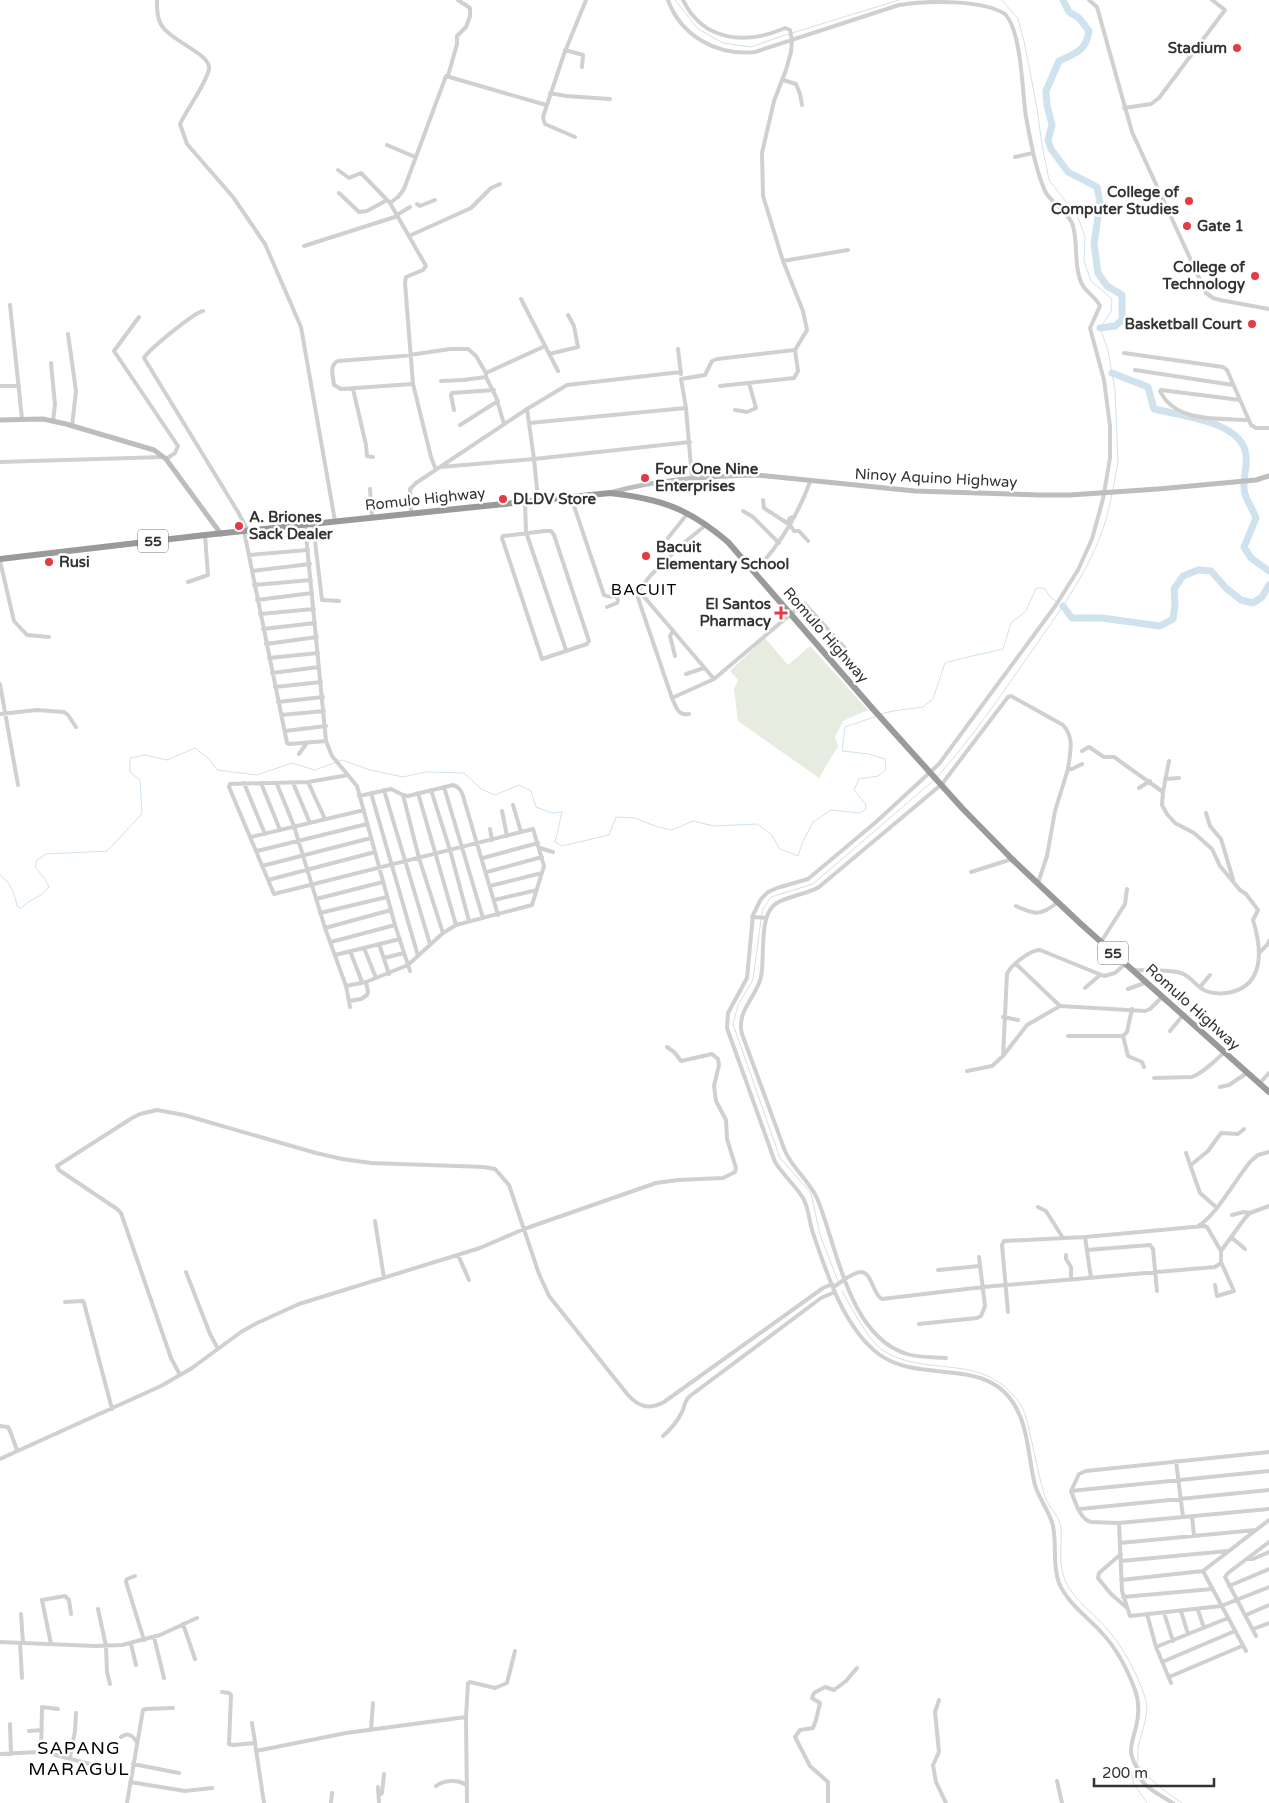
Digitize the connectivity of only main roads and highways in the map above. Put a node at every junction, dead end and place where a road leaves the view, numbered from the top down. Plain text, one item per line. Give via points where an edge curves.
1 (0, 420) edge
2 (1269, 476) edge
3 (1259, 479) junction
4 (1269, 480) edge
5 (610, 493) junction
6 (221, 534) junction
7 (0, 560) edge
8 (1269, 1092) edge

1 - 6 main road via 43,418 154,450 165,458
2 - 3 main road, Ninoy Aquino Highway
3 - 4 main road, Ninoy Aquino Highway
3 - 5 main road, Ninoy Aquino Highway via 1040,495 869,488 757,475 644,484
5 - 6 highway, Romulo Highway / 55
5 - 8 highway, Romulo Highway / 55 via 662,502 707,524 728,542 873,709 1012,859
6 - 7 highway, Romulo Highway / 55

